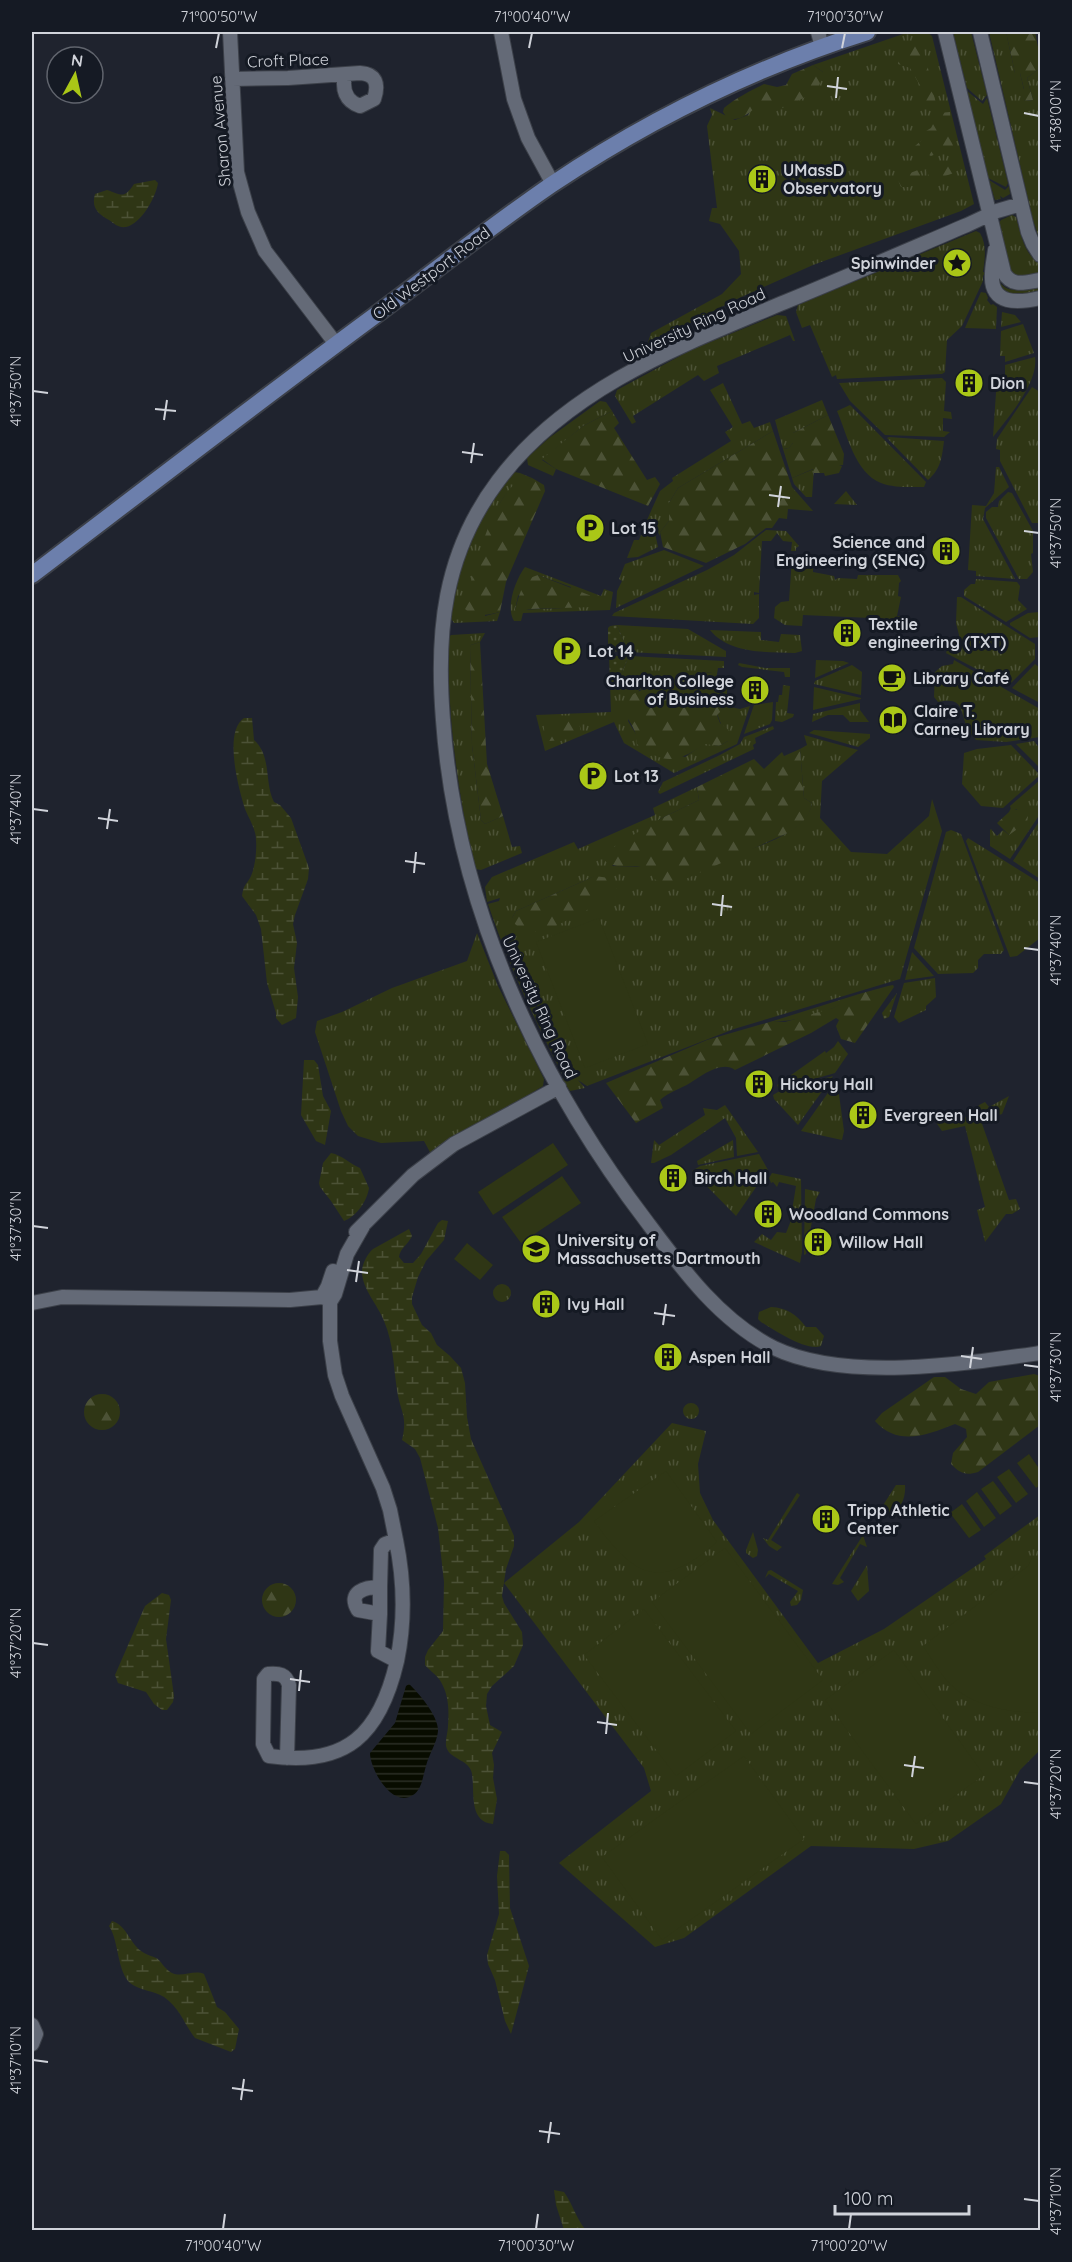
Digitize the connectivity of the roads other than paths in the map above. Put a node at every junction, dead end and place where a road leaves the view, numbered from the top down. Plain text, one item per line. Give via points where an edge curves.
1 (230, 32) edge
2 (501, 32) edge
3 (867, 32) edge
4 (945, 32) edge
5 (980, 32) edge
6 (820, 39) edge
7 (345, 75) dead end
8 (232, 79) junction
9 (553, 184) junction
10 (1021, 204) junction
11 (989, 214) junction
12 (994, 236) junction
13 (1041, 255) edge
14 (1041, 280) edge
15 (1041, 298) edge
16 (336, 344) junction
17 (32, 575) edge
18 (559, 1087) junction
19 (326, 1300) junction
20 (32, 1303) edge
21 (1041, 1353) edge
22 (396, 1540) junction
23 (380, 1587) junction
24 (380, 1614) junction
25 (398, 1661) junction
26 (287, 1758) junction
27 (32, 2025) edge
28 (32, 2044) edge

1 - 8 street, Sharon Avenue
2 - 9 street via 514,99 528,138
3 - 6 main road, Old Westport Road
4 - 11 street
5 - 10 street
6 - 9 main road, Old Westport Road via 685,107
7 - 8 street, Croft Place
8 - 16 street, Sharon Avenue via 237,172 248,212 265,250
9 - 16 main road, Old Westport Road
10 - 11 street, University Ring Road
10 - 13 street via 1029,237
11 - 12 street
11 - 18 street, University Ring Road via 688,342 626,375 567,413 533,441 500,477 467,532 448,587 441,637 443,728 454,807 469,875 491,941
12 - 14 street via 1008,279 1019,283
12 - 15 street via 992,279 999,294 1018,303
16 - 17 main road, Old Westport Road
18 - 19 street via 454,1144 413,1175 355,1233 334,1266
18 - 21 street, University Ring Road via 613,1176 667,1248 728,1317 768,1344 807,1360 855,1367 940,1364
19 - 20 street via 62,1297
19 - 22 street via 335,1375 383,1488
22 - 23 street via 381,1550
22 - 25 street via 402,1584
23 - 24 street
23 - 24 street via 359,1590 354,1603 358,1610
24 - 25 street via 378,1651
25 - 26 street via 381,1711 360,1737 334,1754
26 - 26 street via 289,1685 283,1675 268,1674 263,1688 263,1744 269,1756
27 - 28 street via 36,2034

